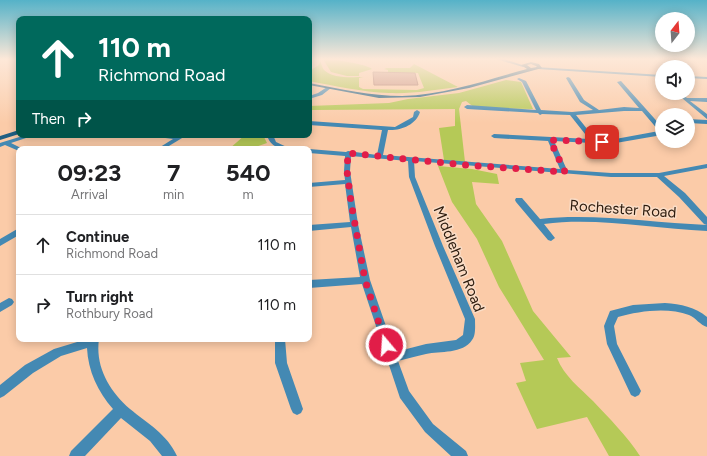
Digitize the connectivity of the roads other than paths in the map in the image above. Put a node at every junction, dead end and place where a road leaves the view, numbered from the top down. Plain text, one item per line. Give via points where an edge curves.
1 (485, 80) edge
2 (522, 80) edge
3 (569, 80) edge
4 (619, 82) dead end
5 (312, 85) edge
6 (329, 88) junction
7 (312, 97) edge
8 (695, 99) edge
9 (686, 100) edge
10 (707, 100) edge
11 (467, 107) dead end
12 (644, 110) junction
13 (417, 112) dead end
14 (599, 112) junction
15 (540, 113) junction
16 (572, 114) junction
17 (707, 117) edge
18 (652, 119) junction
19 (655, 119) edge
20 (695, 122) edge
21 (707, 122) edge
22 (312, 123) edge
23 (655, 123) edge
24 (385, 129) junction
25 (16, 133) edge
26 (655, 135) edge
27 (494, 136) dead end
28 (0, 138) edge
29 (22, 138) edge
30 (178, 138) edge
31 (270, 138) edge
32 (550, 140) junction
33 (594, 142) junction
34 (3, 144) edge
35 (165, 146) edge
36 (281, 146) edge
37 (16, 148) edge
38 (312, 151) edge
39 (348, 153) junction
40 (380, 156) junction
41 (411, 160) junction
42 (707, 166) edge
43 (565, 172) junction
44 (659, 175) junction
45 (348, 182) junction
46 (312, 185) edge
47 (519, 200) dead end
48 (538, 222) junction
49 (707, 222) edge
50 (354, 224) junction
51 (312, 228) edge
52 (707, 228) edge
53 (16, 233) edge
54 (551, 238) dead end
55 (0, 243) edge
56 (365, 280) junction
57 (312, 284) edge
58 (9, 302) dead end
59 (0, 308) edge
60 (707, 323) edge
61 (90, 342) edge
62 (93, 342) edge
63 (280, 342) edge
64 (391, 358) junction
65 (635, 390) dead end
66 (0, 392) edge
67 (121, 409) junction
68 (296, 409) dead end
69 (454, 454) edge
70 (76, 456) edge
71 (170, 456) edge

1 - 6 street via 458,90 420,96 379,96
2 - 15 street
3 - 14 street via 582,100
4 - 12 street
5 - 6 street
6 - 7 street
8 - 10 street
9 - 17 street
11 - 15 street
12 - 14 street
12 - 18 street
13 - 24 street via 415,118 401,127
14 - 16 street
15 - 16 street
16 - 33 street
18 - 19 street
18 - 23 street
20 - 21 street
22 - 24 street
24 - 40 street
25 - 28 street
26 - 33 street
27 - 32 street
29 - 34 street
30 - 35 street
31 - 36 street via 271,141
32 - 33 street
32 - 43 street
34 - 37 street
38 - 39 street
39 - 40 street
39 - 45 street
40 - 41 street
41 - 43 street
41 - 64 street, Middleham Road via 412,177 470,319 470,329 468,338 458,345
42 - 44 street
43 - 44 street
44 - 49 street, Rochester Road
45 - 46 street
45 - 50 street
47 - 48 street
48 - 52 street, Rochester Road via 566,219
48 - 54 street
50 - 51 street
50 - 56 street
53 - 55 street
56 - 57 street
56 - 64 street
58 - 59 street
60 - 65 street via 695,313 676,308 630,309 614,314 609,326 612,344
61 - 66 street via 58,352 29,369
62 - 67 street via 95,370 107,392
63 - 68 street via 280,363
64 - 69 street via 404,394 429,428
67 - 70 street
67 - 71 street via 155,436

